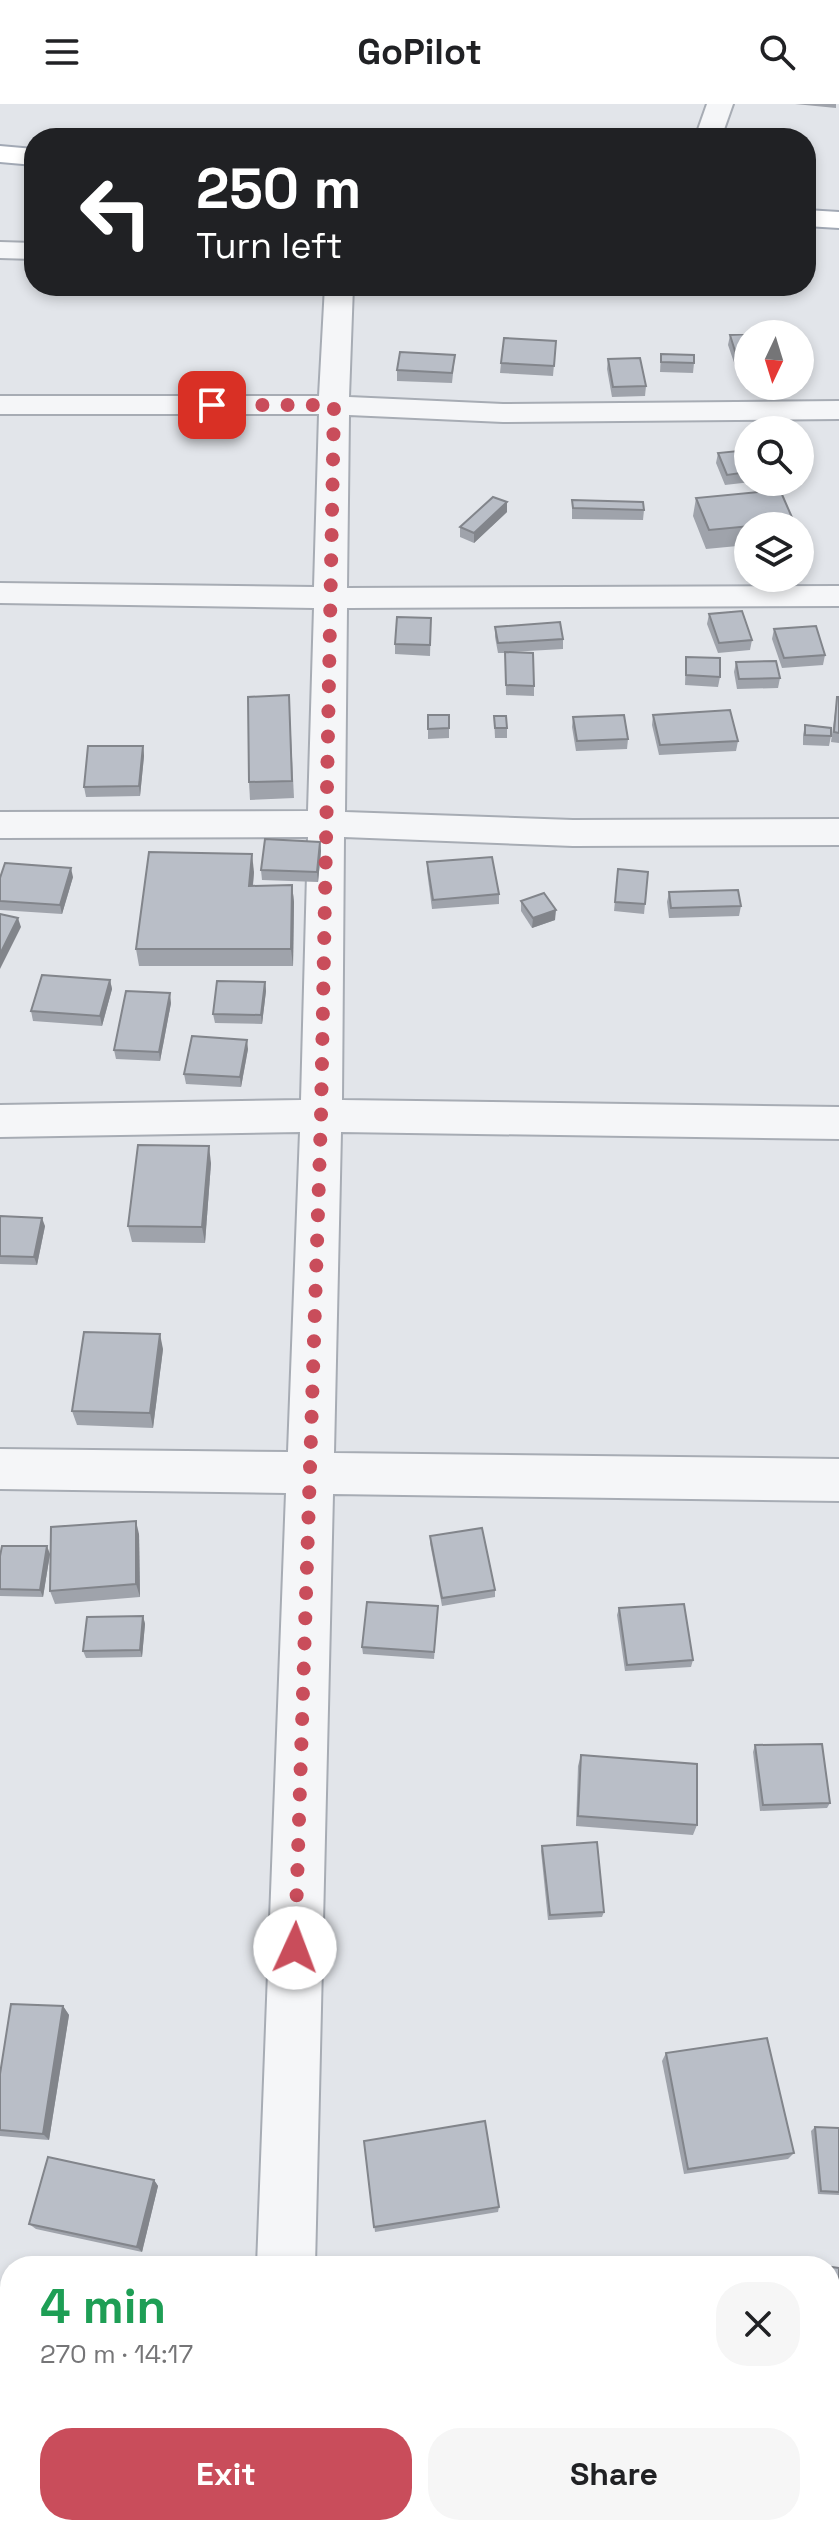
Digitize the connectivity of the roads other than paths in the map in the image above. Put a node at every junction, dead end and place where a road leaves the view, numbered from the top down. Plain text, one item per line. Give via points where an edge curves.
1 (720, 104) edge
2 (712, 128) edge
3 (0, 154) edge
4 (24, 156) edge
5 (816, 219) edge
6 (839, 220) edge
7 (0, 250) edge
8 (24, 251) edge
9 (339, 296) edge
10 (0, 405) edge
11 (334, 405) junction
12 (839, 410) edge
13 (0, 593) edge
14 (839, 596) edge
15 (330, 598) junction
16 (325, 824) junction
17 (0, 825) edge
18 (839, 832) edge
19 (321, 1116) junction
20 (0, 1121) edge
21 (839, 1123) edge
22 (0, 1469) edge
23 (309, 1472) junction
24 (839, 1480) edge
25 (286, 2256) edge

1 - 2 street
3 - 4 main road
5 - 6 main road
7 - 8 street
9 - 11 street
10 - 11 street
11 - 12 street via 503,413
11 - 15 street
13 - 15 street
14 - 15 street
15 - 16 street
16 - 17 street
16 - 18 street via 573,833
16 - 19 street
19 - 20 street
19 - 21 street
19 - 23 street
22 - 23 street
23 - 24 street
23 - 25 street

